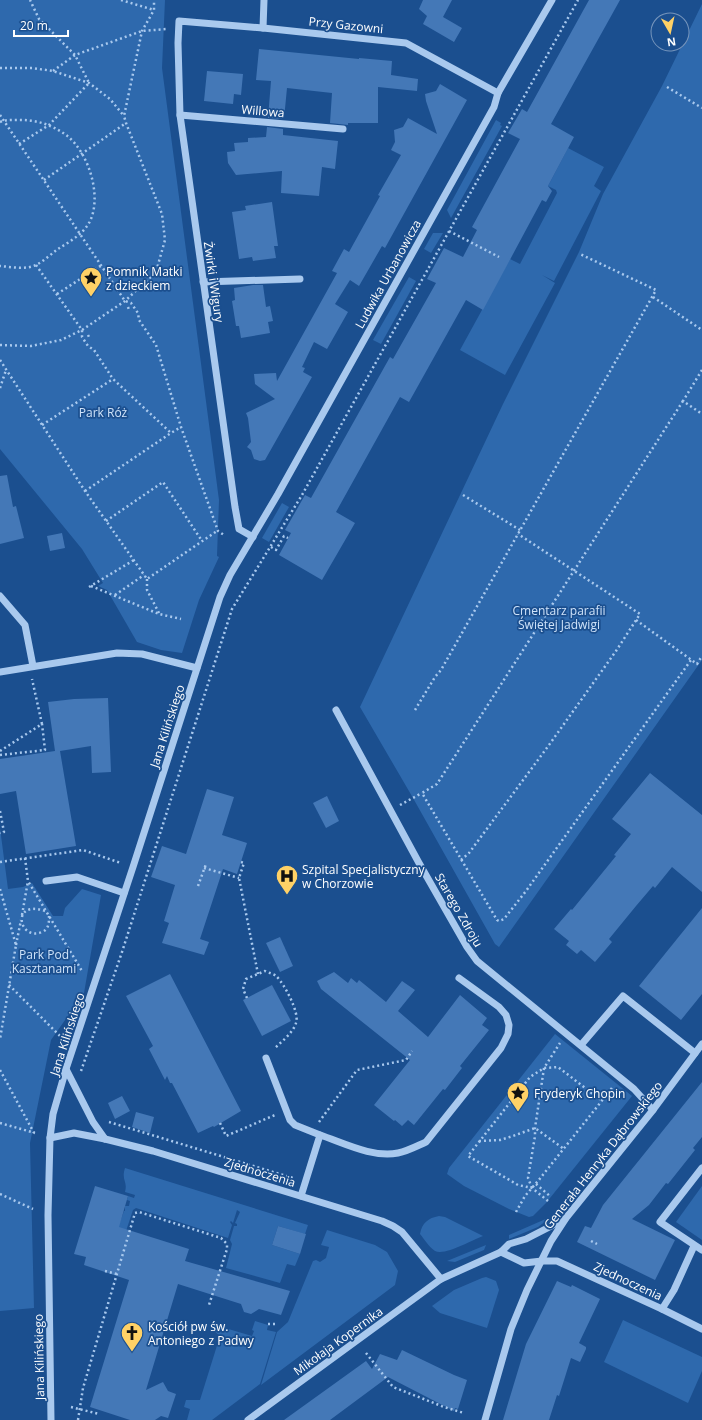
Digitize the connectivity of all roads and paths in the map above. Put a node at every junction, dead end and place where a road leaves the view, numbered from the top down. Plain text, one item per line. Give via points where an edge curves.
1 (30, 0) edge
2 (121, 0) edge
3 (154, 0) edge
4 (264, 0) edge
5 (552, 0) edge
6 (578, 0) edge
7 (154, 10) junction
8 (179, 21) joint
9 (263, 28) junction
10 (170, 29) dead end
11 (142, 31) junction
12 (75, 55) junction
13 (0, 68) edge
14 (53, 72) junction
15 (89, 83) junction
16 (667, 87) dead end
17 (498, 93) junction
18 (702, 108) edge
19 (0, 115) edge
20 (180, 115) junction
21 (124, 116) junction
22 (1, 122) edge
23 (126, 123) junction
24 (49, 125) junction
25 (343, 129) dead end
26 (19, 144) junction
27 (82, 153) junction
28 (44, 180) junction
29 (449, 231) junction
30 (80, 233) junction
31 (580, 254) dead end
32 (499, 257) dead end
33 (36, 265) junction
34 (102, 265) junction
35 (0, 266) edge
36 (300, 279) dead end
37 (203, 282) junction
38 (57, 294) junction
39 (652, 297) junction
40 (126, 301) junction
41 (82, 330) junction
42 (702, 330) edge
43 (0, 346) edge
44 (0, 360) edge
45 (7, 370) junction
46 (702, 370) edge
47 (113, 379) junction
48 (0, 388) edge
49 (683, 401) junction
50 (702, 414) edge
51 (42, 425) junction
52 (181, 427) junction
53 (171, 433) junction
54 (85, 490) junction
55 (463, 495) dead end
56 (106, 521) junction
57 (520, 530) junction
58 (218, 531) junction
59 (518, 534) junction
60 (224, 535) dead end
61 (253, 537) junction
62 (288, 538) dead end
63 (202, 541) junction
64 (271, 547) junction
65 (240, 558) joint
66 (134, 560) junction
67 (574, 570) junction
68 (144, 576) junction
69 (147, 579) junction
70 (114, 595) junction
71 (0, 596) edge
72 (159, 614) junction
73 (181, 619) dead end
74 (636, 620) junction
75 (702, 656) edge
76 (691, 660) junction
77 (32, 666) junction
78 (197, 668) junction
79 (0, 672) edge
80 (336, 710) dead end
81 (415, 710) dead end
82 (42, 724) junction
83 (0, 750) edge
84 (0, 755) edge
85 (422, 792) junction
86 (0, 811) edge
87 (390, 811) junction
88 (0, 833) edge
89 (25, 858) junction
90 (461, 860) junction
91 (0, 862) edge
92 (241, 862) dead end
93 (206, 864) dead end
94 (133, 867) junction
95 (204, 868) junction
96 (239, 878) junction
97 (28, 881) junction
98 (46, 881) dead end
99 (198, 886) dead end
100 (0, 889) edge
101 (124, 893) junction
102 (46, 911) junction
103 (49, 916) junction
104 (21, 918) junction
105 (16, 945) junction
106 (82, 971) dead end
107 (258, 974) junction
108 (459, 978) dead end
109 (9, 984) junction
110 (247, 998) dead end
111 (566, 1034) junction
112 (61, 1037) dead end
113 (0, 1039) edge
114 (702, 1044) edge
115 (581, 1045) junction
116 (412, 1051) dead end
117 (695, 1053) junction
118 (266, 1058) joint
119 (544, 1068) junction
120 (66, 1069) junction
121 (0, 1070) edge
122 (81, 1072) dead end
123 (620, 1078) junction
124 (602, 1101) junction
125 (285, 1110) junction
126 (653, 1110) junction
127 (107, 1122) dead end
128 (0, 1123) edge
129 (220, 1123) dead end
130 (535, 1128) junction
131 (311, 1132) junction
132 (34, 1133) junction
133 (320, 1135) junction
134 (50, 1138) junction
135 (105, 1139) junction
136 (480, 1141) junction
137 (564, 1149) junction
138 (702, 1168) edge
139 (300, 1180) dead end
140 (536, 1184) junction
141 (532, 1188) junction
142 (0, 1194) edge
143 (301, 1196) junction
144 (551, 1197) dead end
145 (548, 1201) dead end
146 (33, 1210) dead end
147 (516, 1212) dead end
148 (566, 1218) junction
149 (591, 1241) dead end
150 (597, 1244) dead end
151 (694, 1246) junction
152 (702, 1250) edge
153 (501, 1252) junction
154 (542, 1261) junction
155 (105, 1271) dead end
156 (117, 1274) junction
157 (441, 1279) junction
158 (209, 1305) dead end
159 (662, 1309) junction
160 (268, 1324) dead end
161 (278, 1324) dead end
162 (702, 1329) edge
163 (366, 1354) dead end
164 (71, 1407) dead end
165 (79, 1409) junction
166 (464, 1413) dead end
167 (99, 1414) dead end
168 (51, 1420) edge
169 (78, 1420) edge
170 (248, 1420) edge
171 (485, 1420) edge

1 - 12 path via 39,19
2 - 7 path
3 - 7 path
4 - 9 street
5 - 17 street, Ludwika Urbanowicza
6 - 29 path
7 - 11 path
8 - 9 street, Przy Gazowni
8 - 20 street, Żwirki i Wigury
9 - 17 street, Przy Gazowni via 406,43
10 - 11 path
11 - 12 path
11 - 21 path
12 - 14 path
12 - 15 path
13 - 14 path via 32,68
14 - 15 path
15 - 21 path via 110,99
15 - 24 path
16 - 18 path
17 - 61 street, Ludwika Urbanowicza via 491,113
19 - 22 path
20 - 25 street, Willowa
20 - 37 street, Żwirki i Wigury
21 - 23 path
22 - 24 path via 28,119
22 - 26 path
23 - 27 path
23 - 40 path via 162,214 165,240 156,272
24 - 26 path
24 - 27 path via 68,136
26 - 28 path
27 - 28 path
27 - 30 path via 94,184 95,203 89,223
28 - 30 path
29 - 32 path
29 - 64 path
30 - 33 path
30 - 34 path
31 - 39 path via 656,290
33 - 35 path via 19,268
33 - 38 path
34 - 38 path
34 - 40 path
36 - 37 street
37 - 61 street, Żwirki i Wigury via 239,529
38 - 41 path
39 - 42 path
39 - 57 path
40 - 41 path
40 - 52 path via 131,303 138,313 139,320 156,345
41 - 43 path via 53,342 31,346
41 - 47 path via 82,337
44 - 45 path
45 - 48 path
45 - 51 path
46 - 49 path
47 - 51 path
47 - 53 path
49 - 50 path
49 - 67 path
51 - 54 path
52 - 53 path
52 - 58 path
53 - 54 path
54 - 56 path
55 - 57 path
56 - 63 path via 163,482
56 - 66 path
57 - 59 path
58 - 60 path
58 - 63 path
59 - 67 path
59 - 81 path via 441,670
61 - 65 street, Ludwika Urbanowicza
62 - 64 path via 284,536 276,550
63 - 69 path
64 - 122 path via 232,609
65 - 78 street, Jana Kilińskiego via 220,597
66 - 68 path
66 - 70 path via 90,586
67 - 74 path via 640,614
67 - 85 path via 437,784
68 - 69 path
68 - 70 path
69 - 72 path via 147,590
70 - 72 path
71 - 77 street via 25,625
72 - 73 path
74 - 76 path
74 - 90 path via 549,744 469,853
75 - 76 path via 697,664
76 - 90 path via 504,919 499,921 494,918
77 - 78 street via 117,653 142,654
77 - 79 street
77 - 82 path
78 - 94 street, Jana Kilińskiego
80 - 87 street, Starego Zdroju
82 - 83 path
82 - 84 path via 45,750
85 - 87 path
85 - 90 path
86 - 88 path via 4,832
87 - 111 street, Starego Zdroju via 477,961
89 - 91 path
89 - 94 path via 83,850
89 - 97 path
92 - 96 path via 244,863
93 - 95 path
94 - 101 street, Jana Kilińskiego
95 - 96 path
95 - 99 path
96 - 107 path
97 - 102 path
97 - 104 path
98 - 101 street via 77,877
100 - 105 path
101 - 120 street, Jana Kilińskiego
102 - 103 path
102 - 104 path via 31,908 24,912
103 - 104 path via 45,931 39,934 32,934 26,930
103 - 106 path
104 - 105 path
105 - 109 path
107 - 110 path via 246,979 243,989
107 - 118 path via 265,971 275,975 282,983 297,1014 294,1028
108 - 133 street via 506,1015 508,1034 501,1048 426,1142 396,1154 377,1154
109 - 112 path
109 - 113 path
111 - 115 street, Starego Zdroju
111 - 119 path
114 - 117 street, Generała Henryka Dąbrowskiego
115 - 117 street via 623,996
115 - 123 street, Starego Zdroju
116 - 131 path via 406,1060 357,1070
117 - 126 street, Generała Henryka Dąbrowskiego
118 - 125 street
119 - 124 path via 558,1067
119 - 130 path
119 - 136 path via 530,1076
120 - 134 street, Jana Kilińskiego via 53,1114
120 - 135 street via 93,1122
121 - 132 path
123 - 124 path
123 - 126 street, Starego Zdroju
124 - 137 path
125 - 129 path via 226,1136
125 - 131 street via 295,1125
126 - 148 street, Generała Henryka Dąbrowskiego
127 - 139 path
128 - 132 path
130 - 136 path via 500,1140
130 - 137 path
130 - 141 path via 528,1178
131 - 133 street
132 - 134 path
133 - 143 street
134 - 135 street, Zjednoczenia via 74,1133
134 - 168 street, Jana Kilińskiego via 48,1215
135 - 143 street, Zjednoczenia
136 - 141 path via 468,1156 518,1185
137 - 140 path
138 - 151 street via 660,1222
140 - 141 path
140 - 144 path
141 - 145 path
141 - 147 path
142 - 146 path
143 - 157 street, Zjednoczenia via 393,1226 406,1237
148 - 153 street, Mikołaja Kopernika via 530,1237 509,1244
148 - 154 street, Generała Henryka Dąbrowskiego
149 - 150 path
151 - 152 street
151 - 159 street via 674,1290
153 - 154 street, Zjednoczenia via 524,1263
153 - 157 street, Mikołaja Kopernika
154 - 159 street, Zjednoczenia via 557,1261
154 - 171 street, Generała Henryka Dąbrowskiego via 522,1300 511,1329
155 - 156 path
156 - 158 path via 135,1213 139,1212 221,1238 228,1244
156 - 165 path
157 - 170 street, Mikołaja Kopernika
159 - 162 street, Zjednoczenia
160 - 161 path
163 - 166 path via 393,1387
164 - 165 path
165 - 167 path
165 - 169 path

